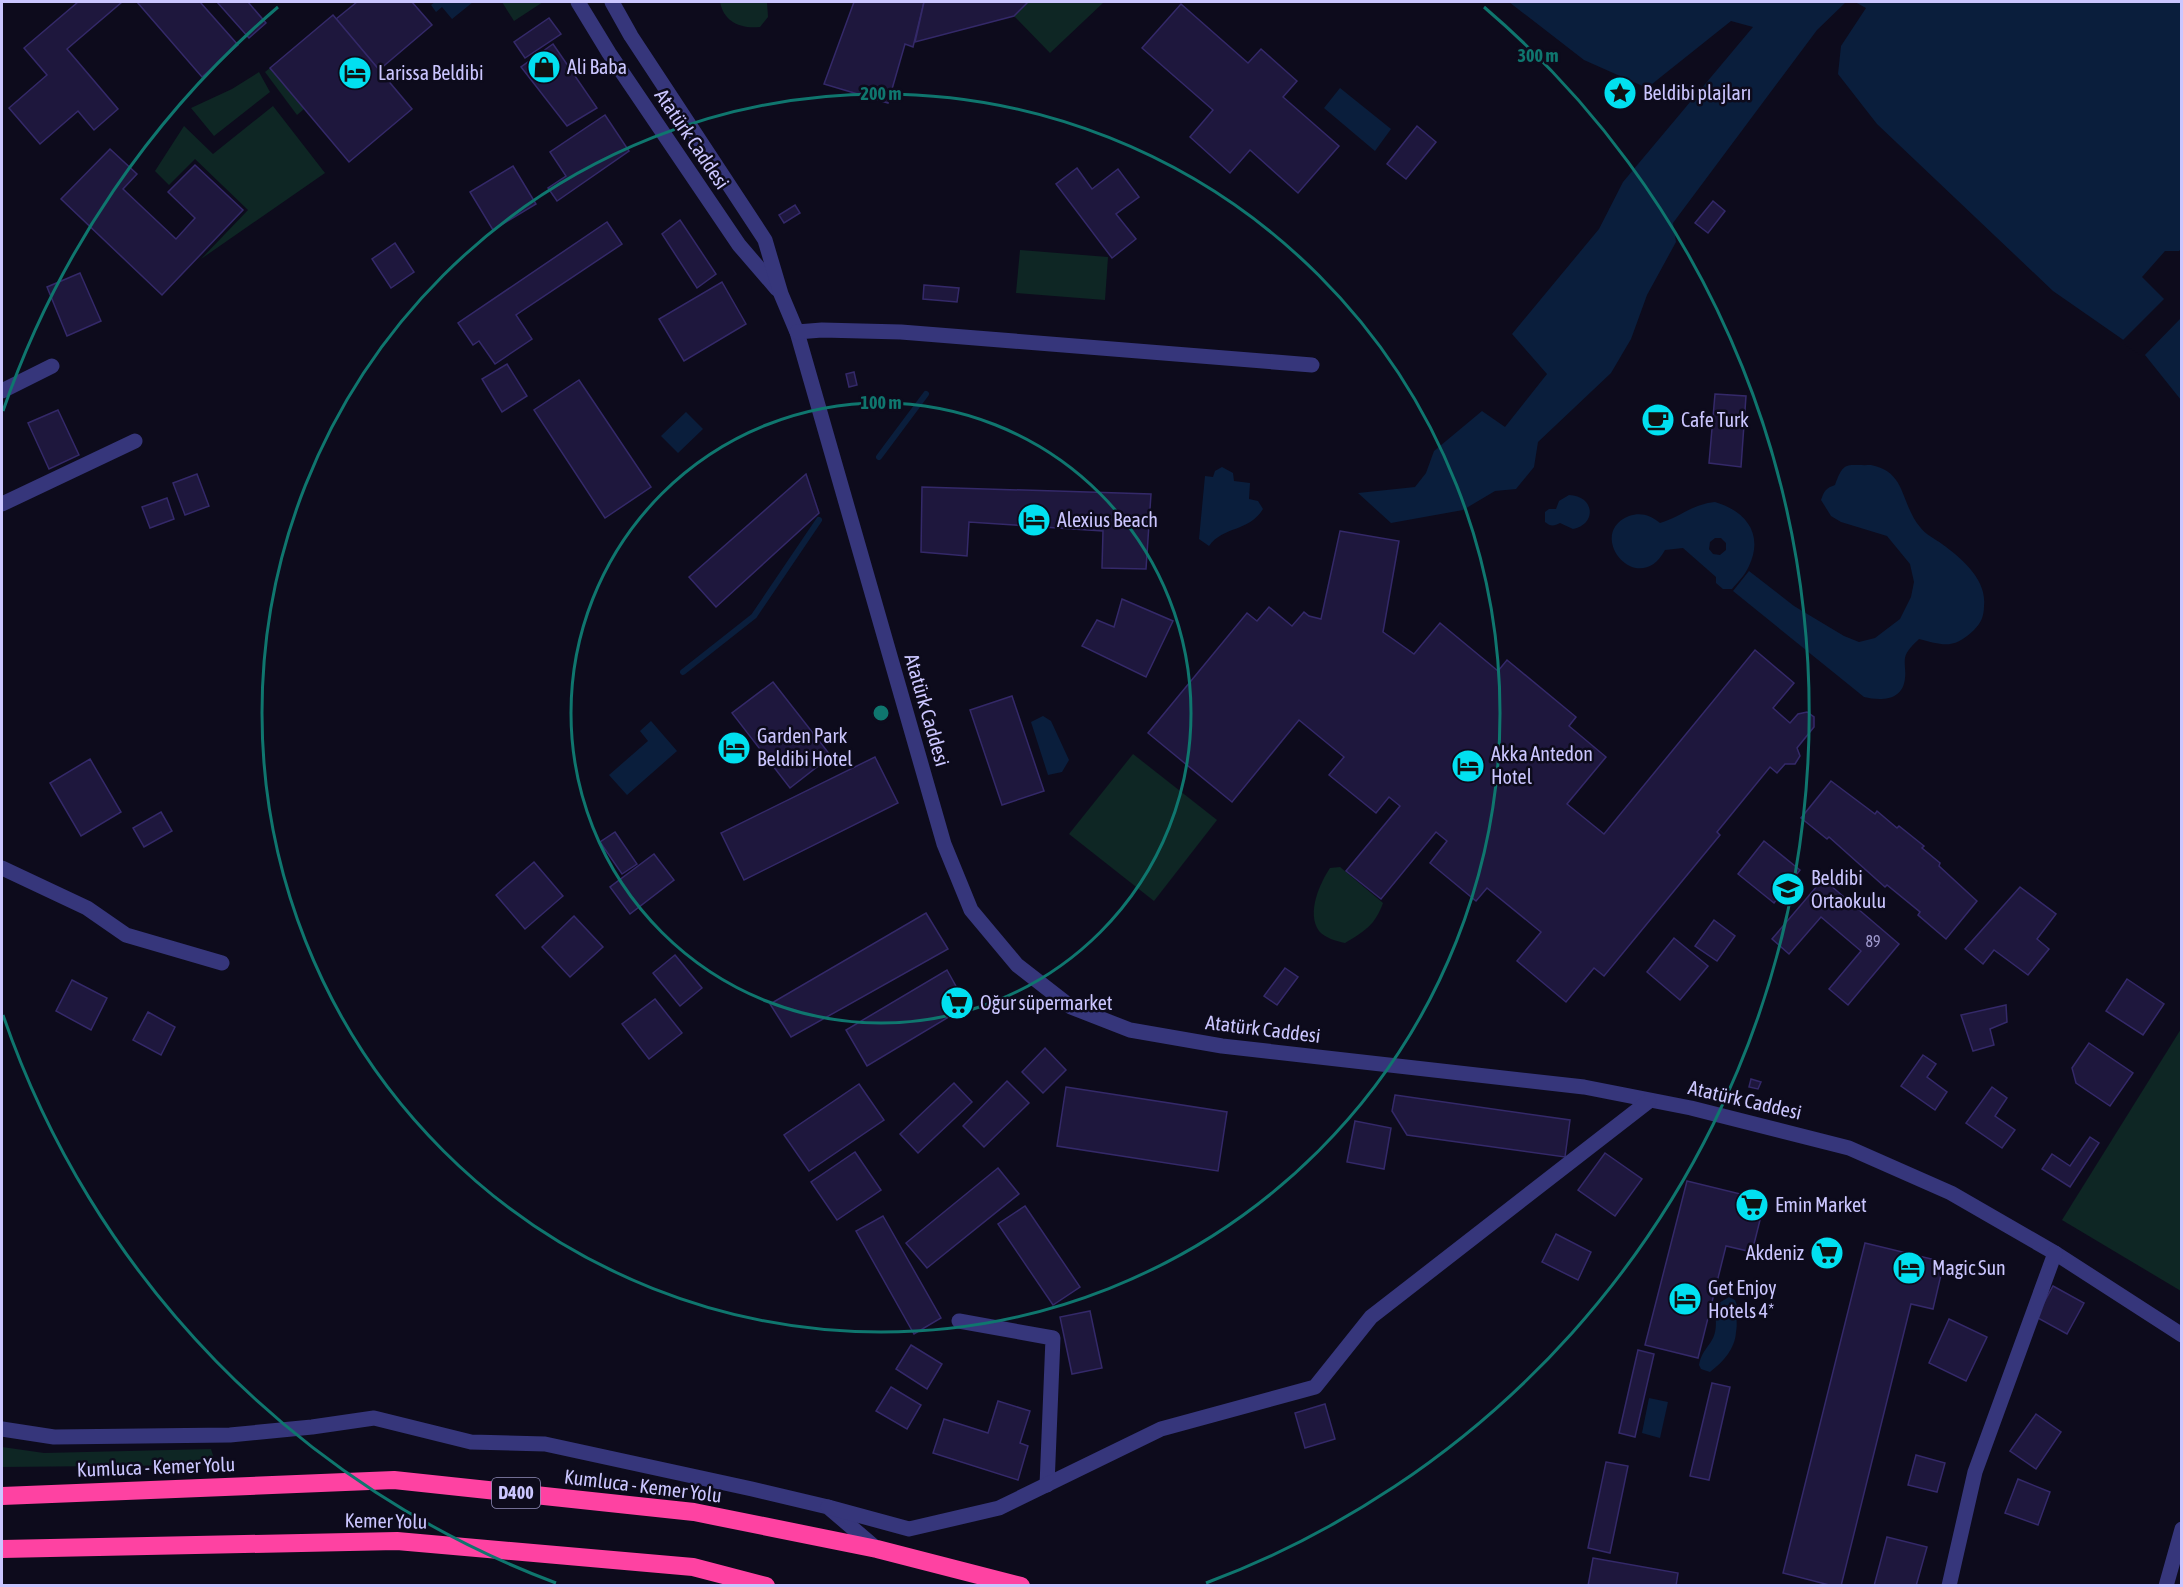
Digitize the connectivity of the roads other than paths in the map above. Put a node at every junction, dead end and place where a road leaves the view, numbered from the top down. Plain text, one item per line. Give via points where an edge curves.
1 (578, 2) edge
2 (612, 2) edge
3 (781, 294) junction
4 (797, 332) junction
5 (1312, 365) dead end
6 (52, 366) dead end
7 (2, 391) edge
8 (135, 441) dead end
9 (2, 504) edge
10 (2, 868) edge
11 (222, 963) dead end
12 (1649, 1101) junction
13 (2055, 1253) junction
14 (959, 1321) dead end
15 (2181, 1335) edge
16 (2, 1429) edge
17 (1047, 1485) junction
18 (2, 1496) edge
19 (828, 1507) junction
20 (2181, 1528) edge
21 (2, 1549) edge
22 (877, 1549) junction
23 (766, 1586) edge
24 (1022, 1586) edge
25 (1949, 1586) edge
26 (2166, 1586) edge

1 - 3 street, Atatürk Caddesi via 744,253
2 - 3 street, Atatürk Caddesi via 765,240
3 - 4 street, Atatürk Caddesi
4 - 5 street via 901,332
4 - 12 street, Atatürk Caddesi via 944,844 971,910 1017,965 1071,1007 1130,1030 1222,1046 1584,1087
6 - 7 street
8 - 9 street
10 - 11 street via 87,908 126,935
12 - 13 street, Atatürk Caddesi via 1743,1120 1849,1148 1951,1193
12 - 17 street via 1371,1317 1315,1387 1161,1430
13 - 15 street, Atatürk Caddesi
13 - 25 street via 1975,1472
14 - 17 street via 1053,1338
16 - 19 street via 54,1437 230,1435 374,1418 471,1442 545,1444
17 - 19 street via 999,1508 909,1529
18 - 22 highway, Kumluca - Kemer Yolu / D400 via 394,1480 694,1512
19 - 22 street
20 - 26 street
21 - 23 highway, Kemer Yolu via 397,1541 693,1567
22 - 24 highway, Kumluca - Kemer Yolu / D400

